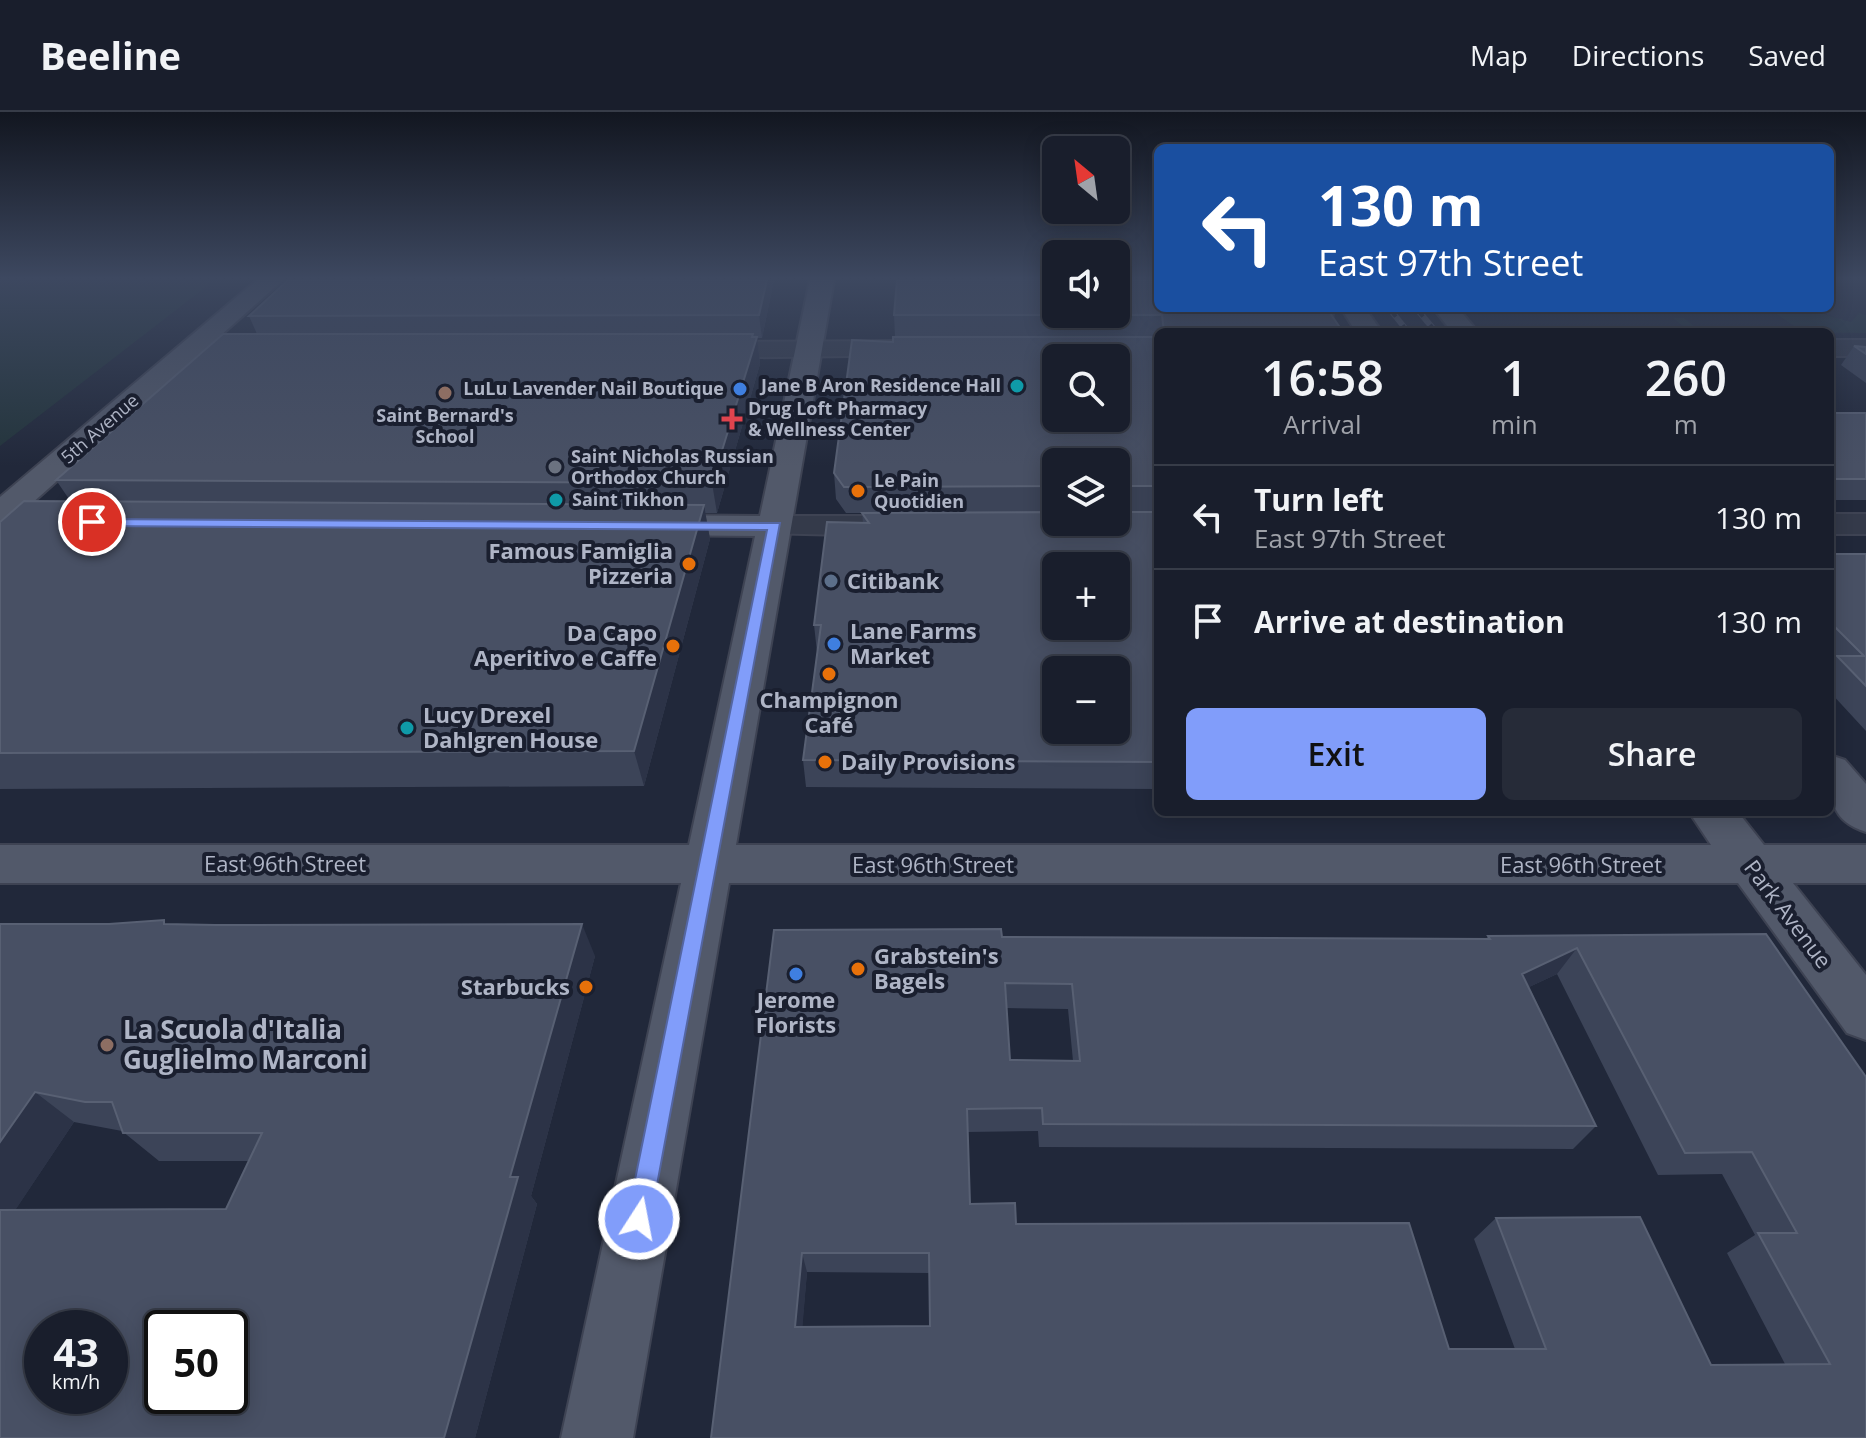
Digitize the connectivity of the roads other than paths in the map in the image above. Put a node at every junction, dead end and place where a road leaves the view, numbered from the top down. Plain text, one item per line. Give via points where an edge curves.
1 (200, 342) edge
2 (811, 342) edge
3 (1834, 348) edge
4 (1866, 348) edge
5 (944, 349) edge
6 (191, 350) junction
7 (225, 350) edge
8 (670, 350) edge
9 (809, 350) junction
10 (0, 514) edge
11 (1834, 524) edge
12 (1866, 524) edge
13 (613, 525) edge
14 (775, 526) junction
15 (922, 526) edge
16 (1834, 776) edge
17 (1866, 815) edge
18 (1715, 816) edge
19 (0, 864) edge
20 (1866, 864) edge
21 (708, 865) junction
22 (1750, 865) junction
23 (1866, 1016) edge
24 (597, 1438) edge

1 - 6 main road, 5th Avenue
2 - 9 main road
3 - 4 street
5 - 9 street
6 - 7 street
6 - 10 main road, 5th Avenue
8 - 9 street
9 - 14 main road
11 - 12 street
13 - 14 main road
14 - 15 street
14 - 21 main road
16 - 17 main road
18 - 22 main road, Park Avenue
19 - 21 main road, East 96th Street
20 - 22 main road, East 96th Street
21 - 22 main road, East 96th Street
21 - 24 main road
22 - 23 main road, Park Avenue

